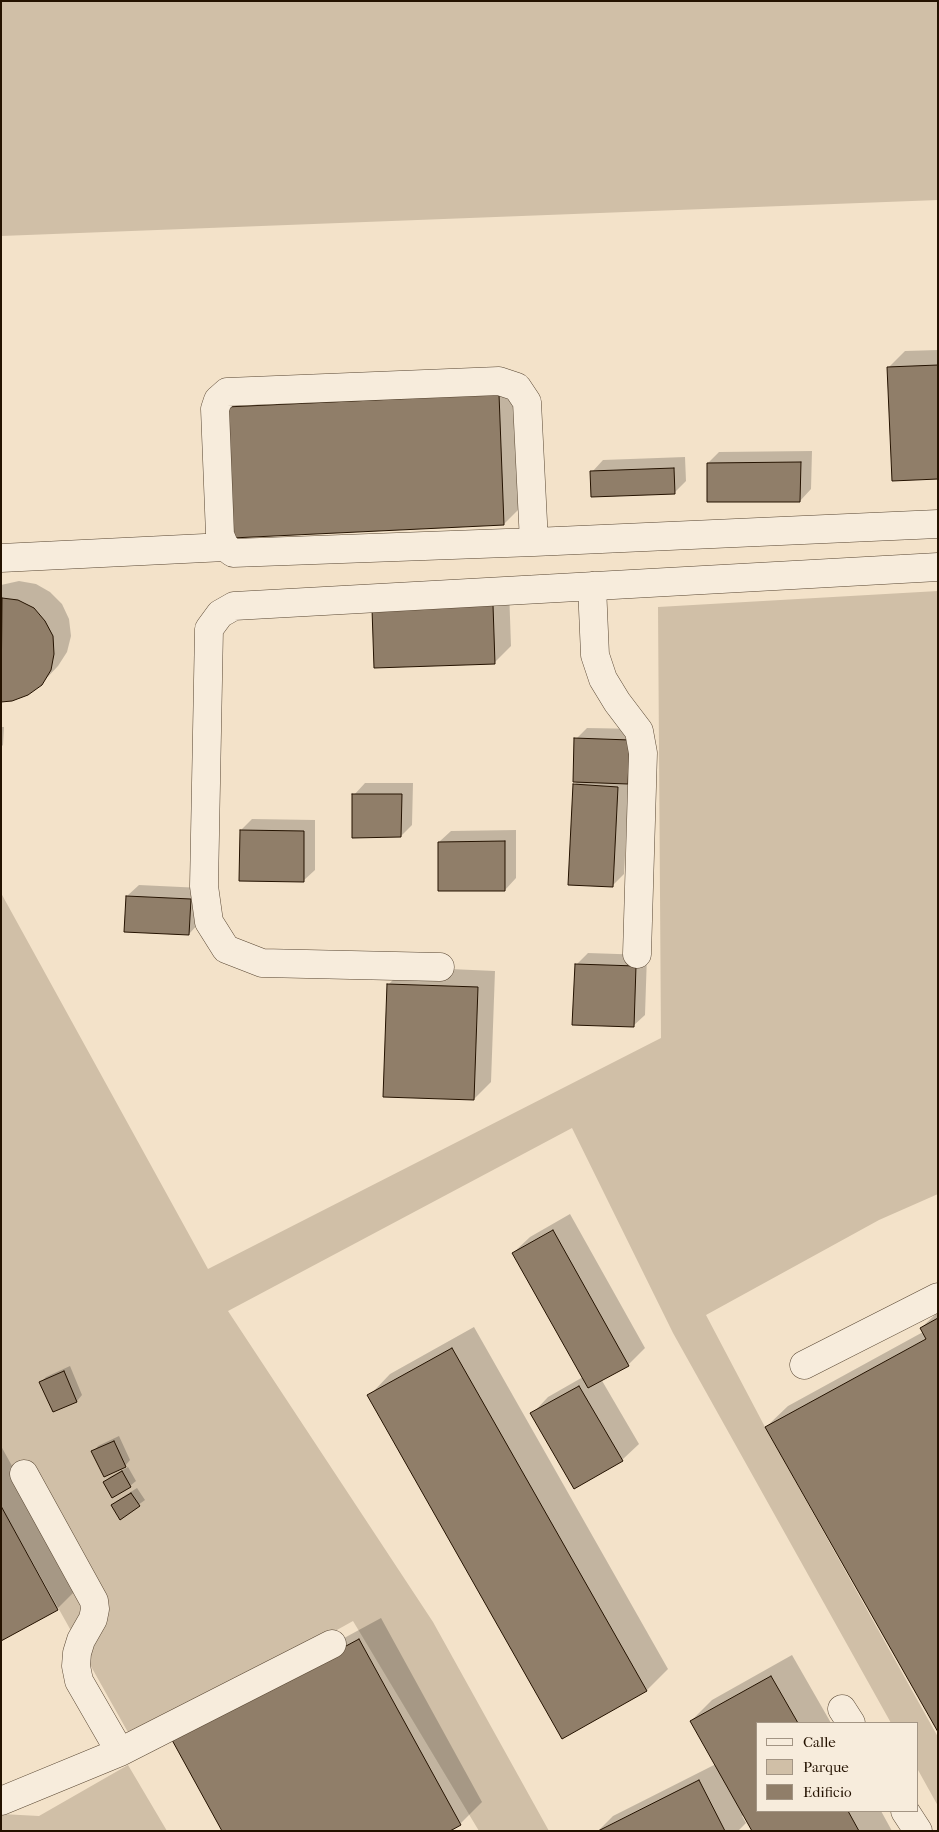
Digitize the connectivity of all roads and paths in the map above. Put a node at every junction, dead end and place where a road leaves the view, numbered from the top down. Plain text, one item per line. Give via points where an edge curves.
1 (938, 524) edge
2 (534, 542) junction
3 (224, 547) junction
4 (1, 558) edge
5 (938, 567) edge
6 (592, 586) junction
7 (637, 954) dead end
8 (440, 967) dead end
9 (938, 1297) edge
10 (804, 1366) dead end
11 (24, 1474) dead end
12 (332, 1644) dead end
13 (120, 1752) junction
14 (1, 1801) edge
15 (906, 1812) edge
16 (918, 1831) edge

1 - 2 lane
2 - 3 lane via 233,553
2 - 3 lane via 527,402 517,387 499,381 227,392 218,400 215,409 220,535
3 - 4 lane
5 - 6 lane
6 - 7 lane via 595,655 603,679 639,731 643,753
6 - 8 lane via 234,606 220,614 209,629 204,886 209,922 226,949 262,963
9 - 10 lane
11 - 13 lane via 94,1601 93,1619 77,1653 79,1681
12 - 13 lane
13 - 14 lane
15 - 16 lane

